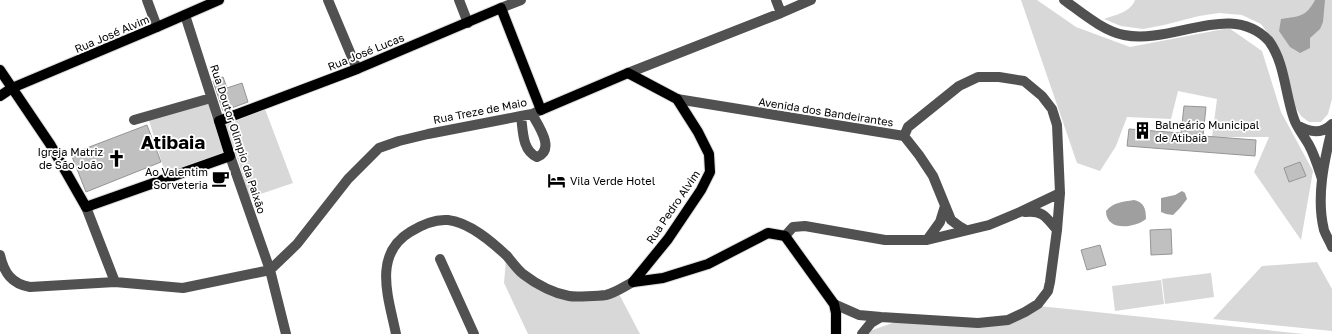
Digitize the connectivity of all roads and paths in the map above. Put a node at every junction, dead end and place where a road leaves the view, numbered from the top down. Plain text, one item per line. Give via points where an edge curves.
1 (147, 0) edge
2 (219, 0) edge
3 (328, 0) edge
4 (459, 0) edge
5 (521, 0) edge
6 (776, 0) edge
7 (811, 0) edge
8 (1064, 0) edge
9 (501, 8) junction
10 (781, 13) junction
11 (185, 15) junction
12 (468, 23) junction
13 (157, 27) junction
14 (357, 69) junction
15 (0, 70) edge
16 (628, 73) junction
17 (12, 88) junction
18 (0, 96) edge
19 (211, 98) junction
20 (677, 99) junction
21 (537, 112) junction
22 (521, 116) junction
23 (134, 120) dead end
24 (219, 121) junction
25 (1295, 124) junction
26 (1332, 124) edge
27 (1332, 129) edge
28 (904, 136) junction
29 (230, 156) junction
30 (1322, 179) junction
31 (1060, 193) junction
32 (945, 206) junction
33 (86, 207) junction
34 (1020, 212) junction
35 (966, 230) junction
36 (1057, 230) junction
37 (785, 236) junction
38 (927, 240) junction
39 (1331, 243) edge
40 (0, 255) edge
41 (440, 259) dead end
42 (270, 270) junction
43 (115, 282) junction
44 (633, 282) junction
45 (834, 304) junction
46 (881, 317) junction
47 (870, 323) junction
48 (286, 334) edge
49 (396, 334) edge
50 (474, 334) edge
51 (836, 334) edge
52 (854, 334) edge
53 (862, 334) edge

1 - 13 street
2 - 11 main road, Rua José Alvim
3 - 14 street
4 - 12 street
5 - 9 street, Rua José Lucas
6 - 10 street
7 - 10 street, Rua Treze de Maio
8 - 25 street via 1108,29 1124,35 1143,36 1168,32 1218,19 1239,20 1258,29 1278,59
9 - 12 main road, Rua José Lucas
9 - 21 main road
10 - 16 street, Rua Treze de Maio
11 - 13 main road, Rua José Alvim
11 - 19 street, Rua Doutor Olimpio da Paixão
12 - 14 main road, Rua José Lucas
13 - 17 main road, Rua José Alvim
14 - 24 main road, Rua José Lucas
15 - 17 main road
16 - 20 main road, Avenida dos Bandeirantes
16 - 21 main road, Rua Treze de Maio
17 - 18 main road, Rua José Alvim
17 - 33 main road via 50,144
19 - 23 street
19 - 24 street, Rua Doutor Olimpio da Paixão
20 - 28 street, Avenida dos Bandeirantes
20 - 44 main road, Rua Pedro Alvim via 709,154 710,172 668,239
21 - 22 street, Rua Treze de Maio
21 - 22 street via 546,143 542,156 537,157 528,151
22 - 42 street, Rua Treze de Maio via 428,134 379,148 348,179 297,244
24 - 29 main road, Rua Doutor Olimpio da Paixão
25 - 26 street via 1308,131 1323,130
25 - 30 street via 1316,159
27 - 30 street
28 - 31 street, Avenida dos Bandeirantes via 908,127 959,86 978,77 1024,81 1042,96 1052,109 1058,125
28 - 32 street via 933,176
29 - 33 main road
29 - 42 street, Rua Doutor Olimpio da Paixão
30 - 39 street via 1324,231
31 - 34 street
31 - 36 street, Avenida dos Bandeirantes
32 - 35 street via 951,220
32 - 38 street via 940,222
33 - 43 street
34 - 35 street
34 - 36 street via 1040,213
35 - 38 street
36 - 46 street, Avenida dos Bandeirantes via 1048,290 1038,304 1025,312 1008,320 978,323
37 - 38 street via 793,227 805,226 885,240
37 - 44 main road via 768,233 708,264 663,278
37 - 45 main road
40 - 43 street via 8,274 21,286
41 - 50 street
42 - 43 street via 183,288
42 - 48 street, Rua Doutor Olimpio da Paixão
44 - 49 street via 606,295 570,296 546,288 522,273 487,238 465,226 447,220 425,223 408,233 395,246 387,260 386,283
45 - 46 street, Avenida dos Bandeirantes via 859,315
45 - 51 main road
46 - 47 street
47 - 52 street
47 - 53 street

